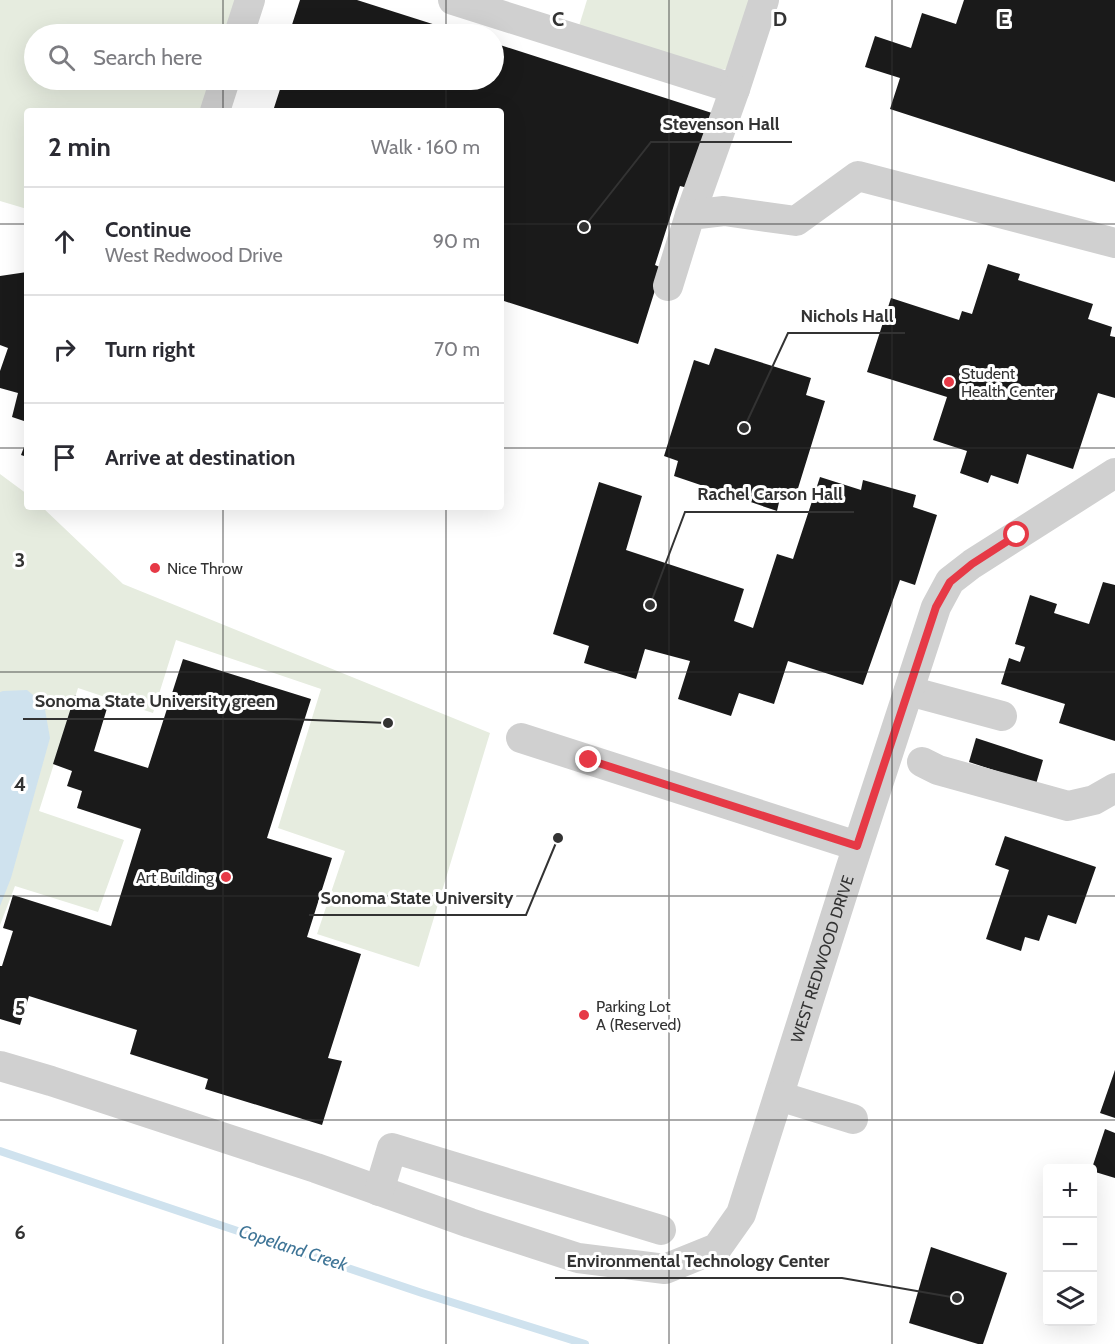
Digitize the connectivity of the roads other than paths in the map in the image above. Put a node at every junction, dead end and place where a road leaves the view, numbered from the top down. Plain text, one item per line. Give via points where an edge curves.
1 (250, 0) edge
2 (453, 0) edge
3 (764, 0) edge
4 (242, 24) edge
5 (222, 90) edge
6 (735, 90) junction
7 (216, 108) edge
8 (690, 215) junction
9 (1115, 243) edge
10 (668, 286) dead end
11 (1115, 473) edge
12 (909, 691) junction
13 (1002, 716) dead end
14 (521, 738) dead end
15 (922, 762) dead end
16 (1115, 788) edge
17 (857, 846) junction
18 (0, 1066) edge
19 (778, 1096) junction
20 (853, 1119) dead end
21 (379, 1191) junction
22 (661, 1230) dead end

1 - 4 street
2 - 6 street
3 - 6 street
5 - 7 street
6 - 8 street
8 - 9 street via 724,211 796,221 858,176
8 - 10 street
11 - 12 street, WEST REDWOOD DRIVE via 950,582 936,607
12 - 13 street
12 - 17 street, WEST REDWOOD DRIVE
14 - 17 street
15 - 16 street via 938,770 1068,806 1094,800
17 - 19 street, WEST REDWOOD DRIVE
18 - 21 street
19 - 20 street
19 - 21 street, WEST REDWOOD DRIVE via 741,1214 717,1248 665,1269 578,1257
21 - 22 street via 392,1148

